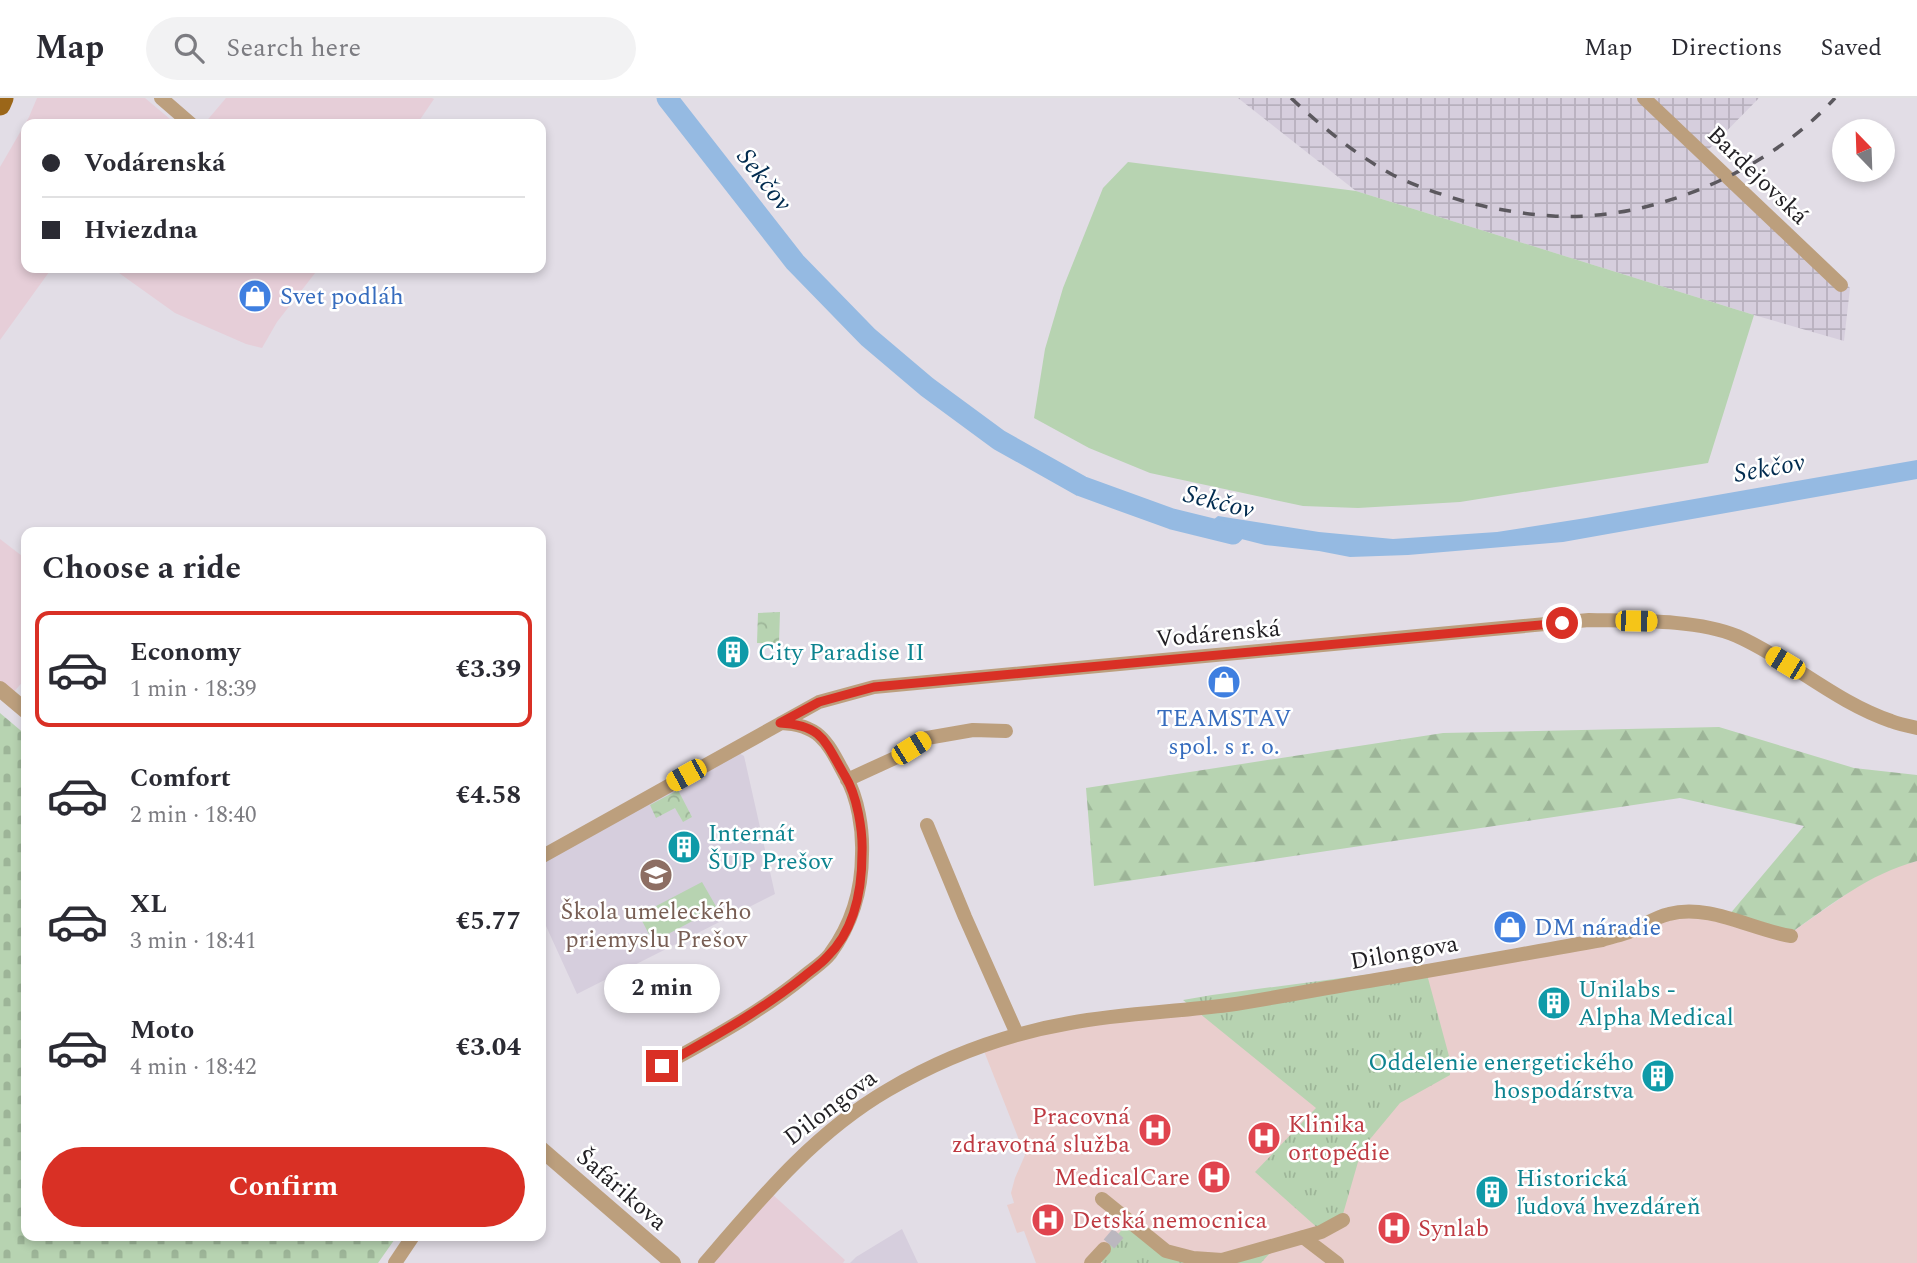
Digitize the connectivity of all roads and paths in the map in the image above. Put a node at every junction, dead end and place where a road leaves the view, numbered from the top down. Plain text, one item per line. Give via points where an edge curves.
1 (3, 98) edge
2 (160, 98) edge
3 (1644, 98) edge
4 (0, 104) edge
5 (185, 119) edge
6 (1841, 285) dead end
7 (0, 689) edge
8 (21, 707) edge
9 (780, 723) junction
10 (1917, 728) edge
11 (1006, 731) dead end
12 (848, 780) junction
13 (927, 825) dead end
14 (546, 854) edge
15 (1791, 936) dead end
16 (1017, 1034) junction
17 (662, 1066) dead end
18 (546, 1153) edge
19 (1102, 1199) dead end
20 (1343, 1220) dead end
21 (1303, 1237) junction
22 (410, 1241) edge
23 (395, 1263) edge
24 (673, 1263) edge
25 (705, 1263) edge
26 (1337, 1263) edge

1 - 4 main road
2 - 5 street
3 - 6 street, Bardejovská
7 - 8 street
9 - 10 street, Vodárenská via 819,702 874,687 1589,620 1660,621 1736,636 1858,706
9 - 12 street via 797,723 820,735
9 - 14 street, Vodárenská
11 - 12 street via 973,730 927,738
12 - 17 street via 863,841 860,887 844,933 828,957 792,986
13 - 16 street
15 - 16 street, Dilongova via 1687,911 1602,940 1228,1004 1072,1022
16 - 25 street, Dilongova via 920,1073 852,1113 783,1174
18 - 24 street, Šafárikova
19 - 21 street via 1125,1225 1166,1251 1193,1258 1222,1260
20 - 21 street
21 - 26 street
22 - 23 street

